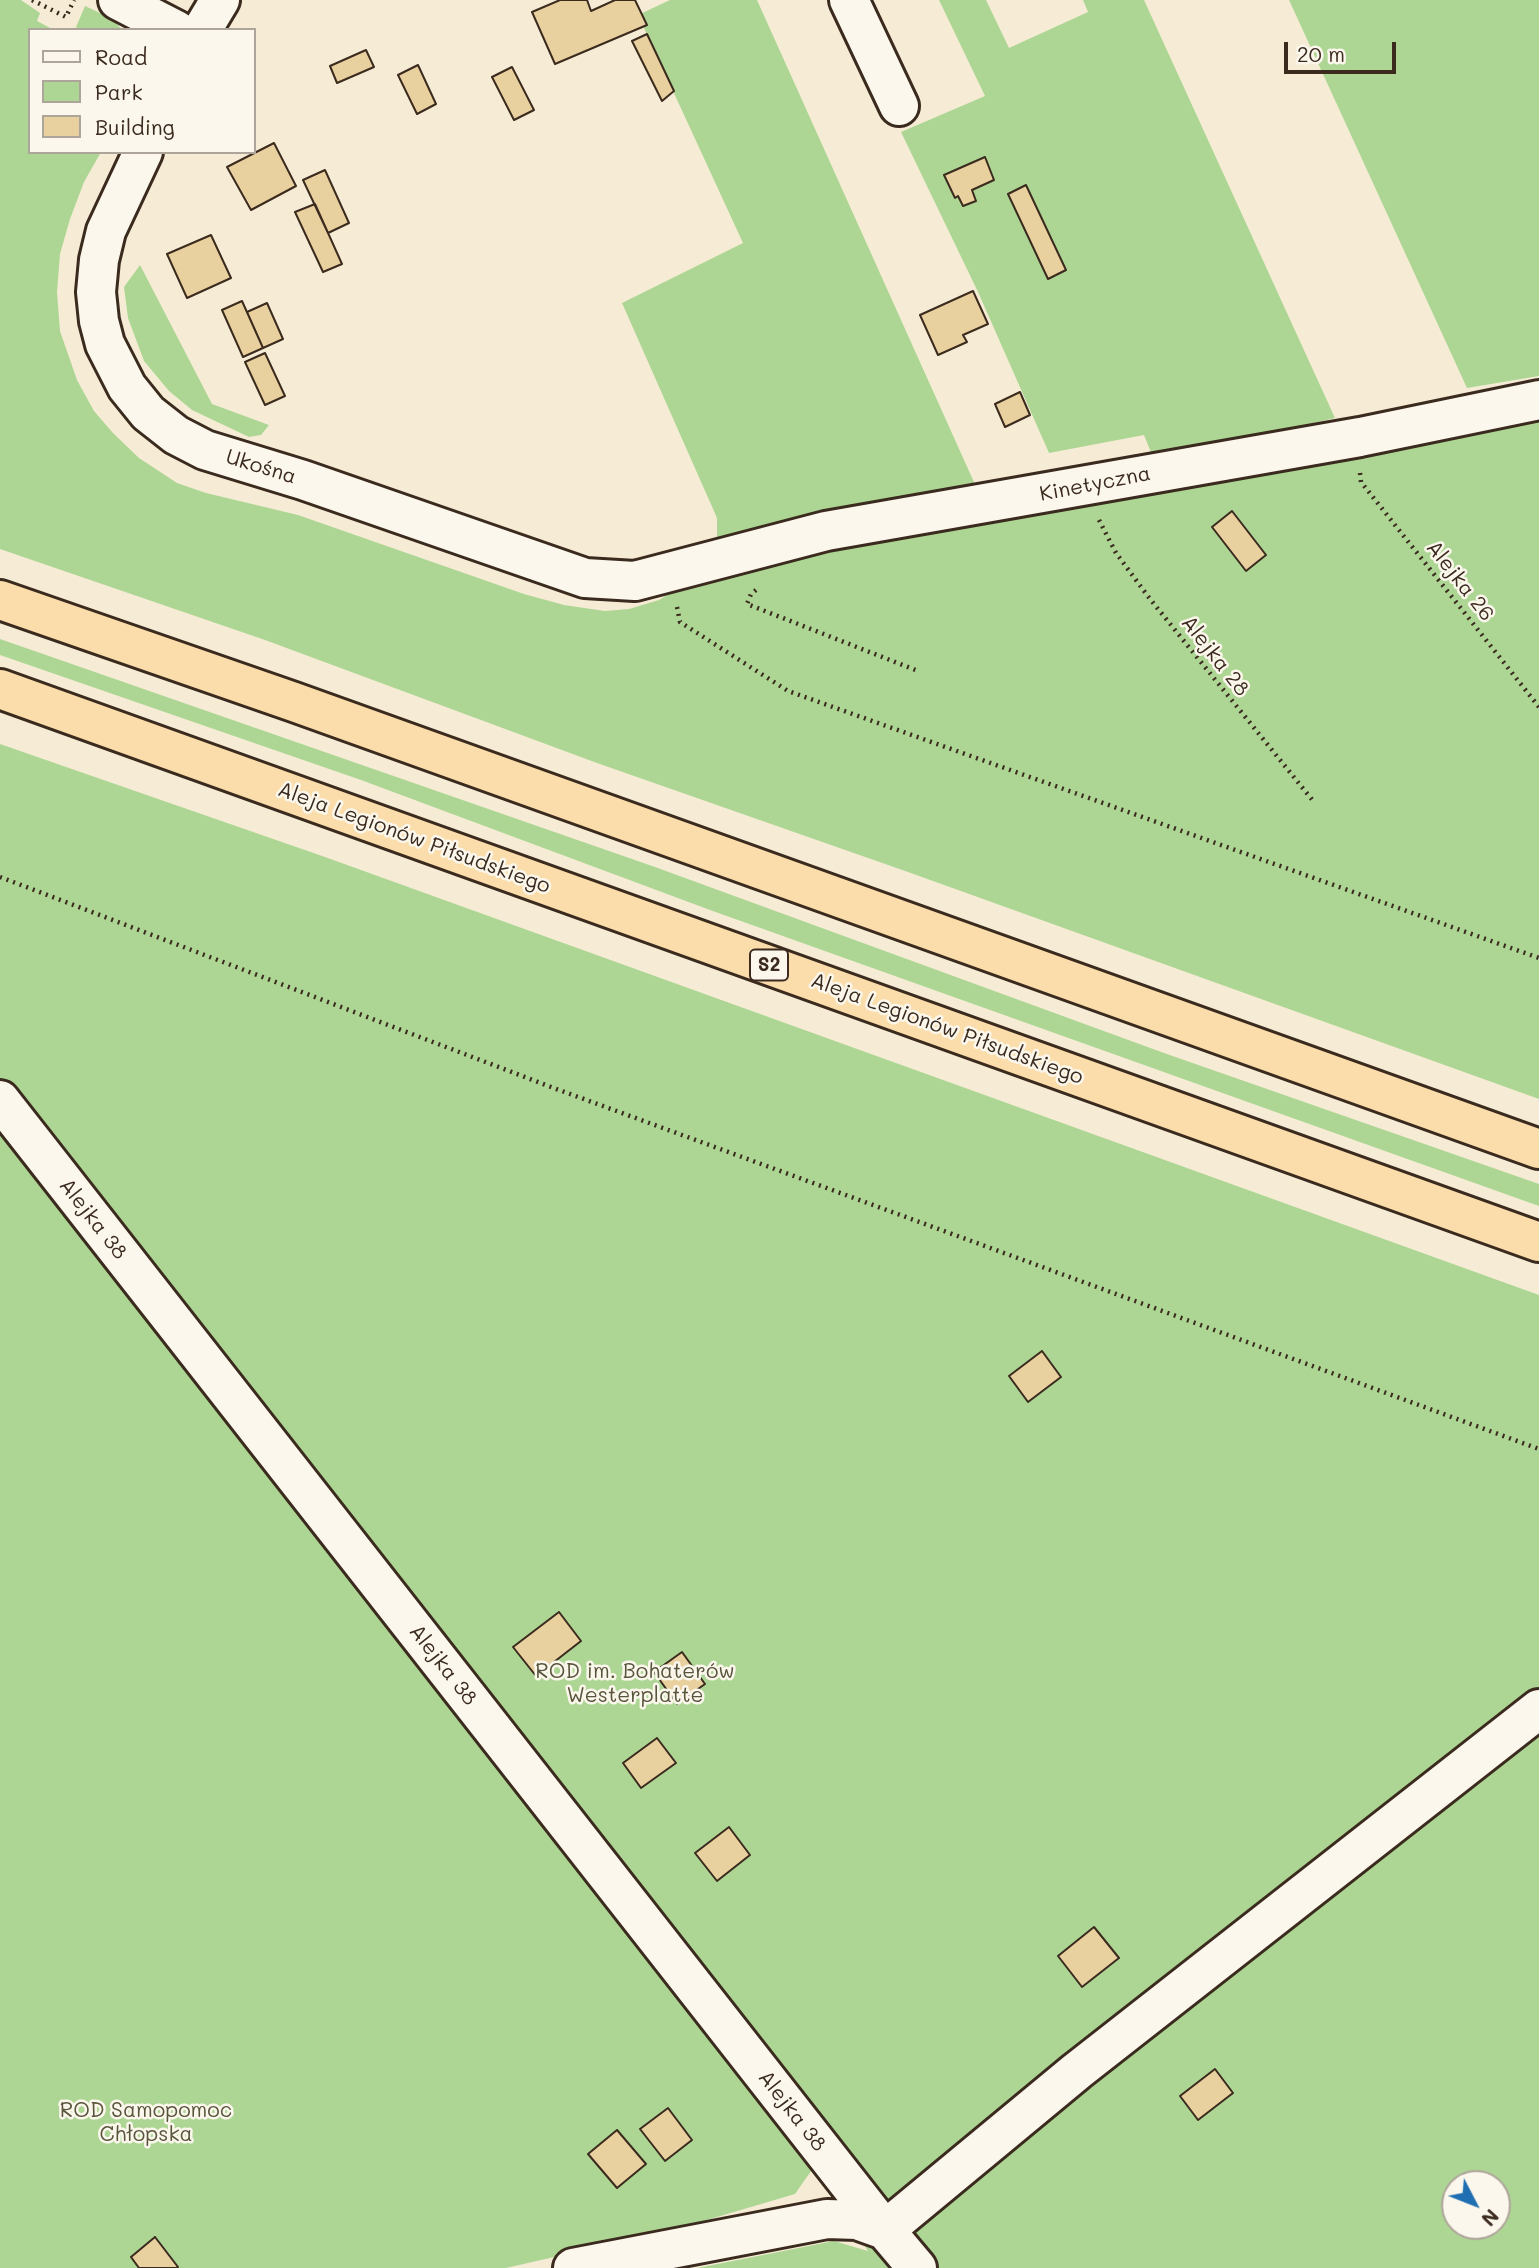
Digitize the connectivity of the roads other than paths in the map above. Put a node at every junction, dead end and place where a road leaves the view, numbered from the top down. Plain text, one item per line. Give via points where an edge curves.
1 (118, 0) edge
2 (220, 0) edge
3 (849, 0) edge
4 (172, 28) edge
5 (203, 28) edge
6 (899, 106) dead end
7 (142, 154) edge
8 (1539, 400) edge
9 (663, 575) joint
10 (0, 600) edge
11 (0, 689) edge
12 (0, 1100) edge
13 (1539, 1149) edge
14 (1539, 1242) edge
15 (1539, 1709) edge
16 (885, 2230) junction
17 (573, 2268) edge
18 (917, 2268) edge

1 - 4 street
2 - 5 street
3 - 6 street
7 - 9 street, Ukośna via 106,231 96,292 105,344 127,387 148,413 205,450 585,579 635,581
8 - 9 street, Kinetyczna via 1347,439 826,531
10 - 13 highway
11 - 14 highway, Aleja Legionów Piłsudskiego / S2
12 - 16 street, Alejka 38
15 - 16 street via 1088,2063
16 - 17 street via 858,2220 827,2219
16 - 18 street, Alejka 38

